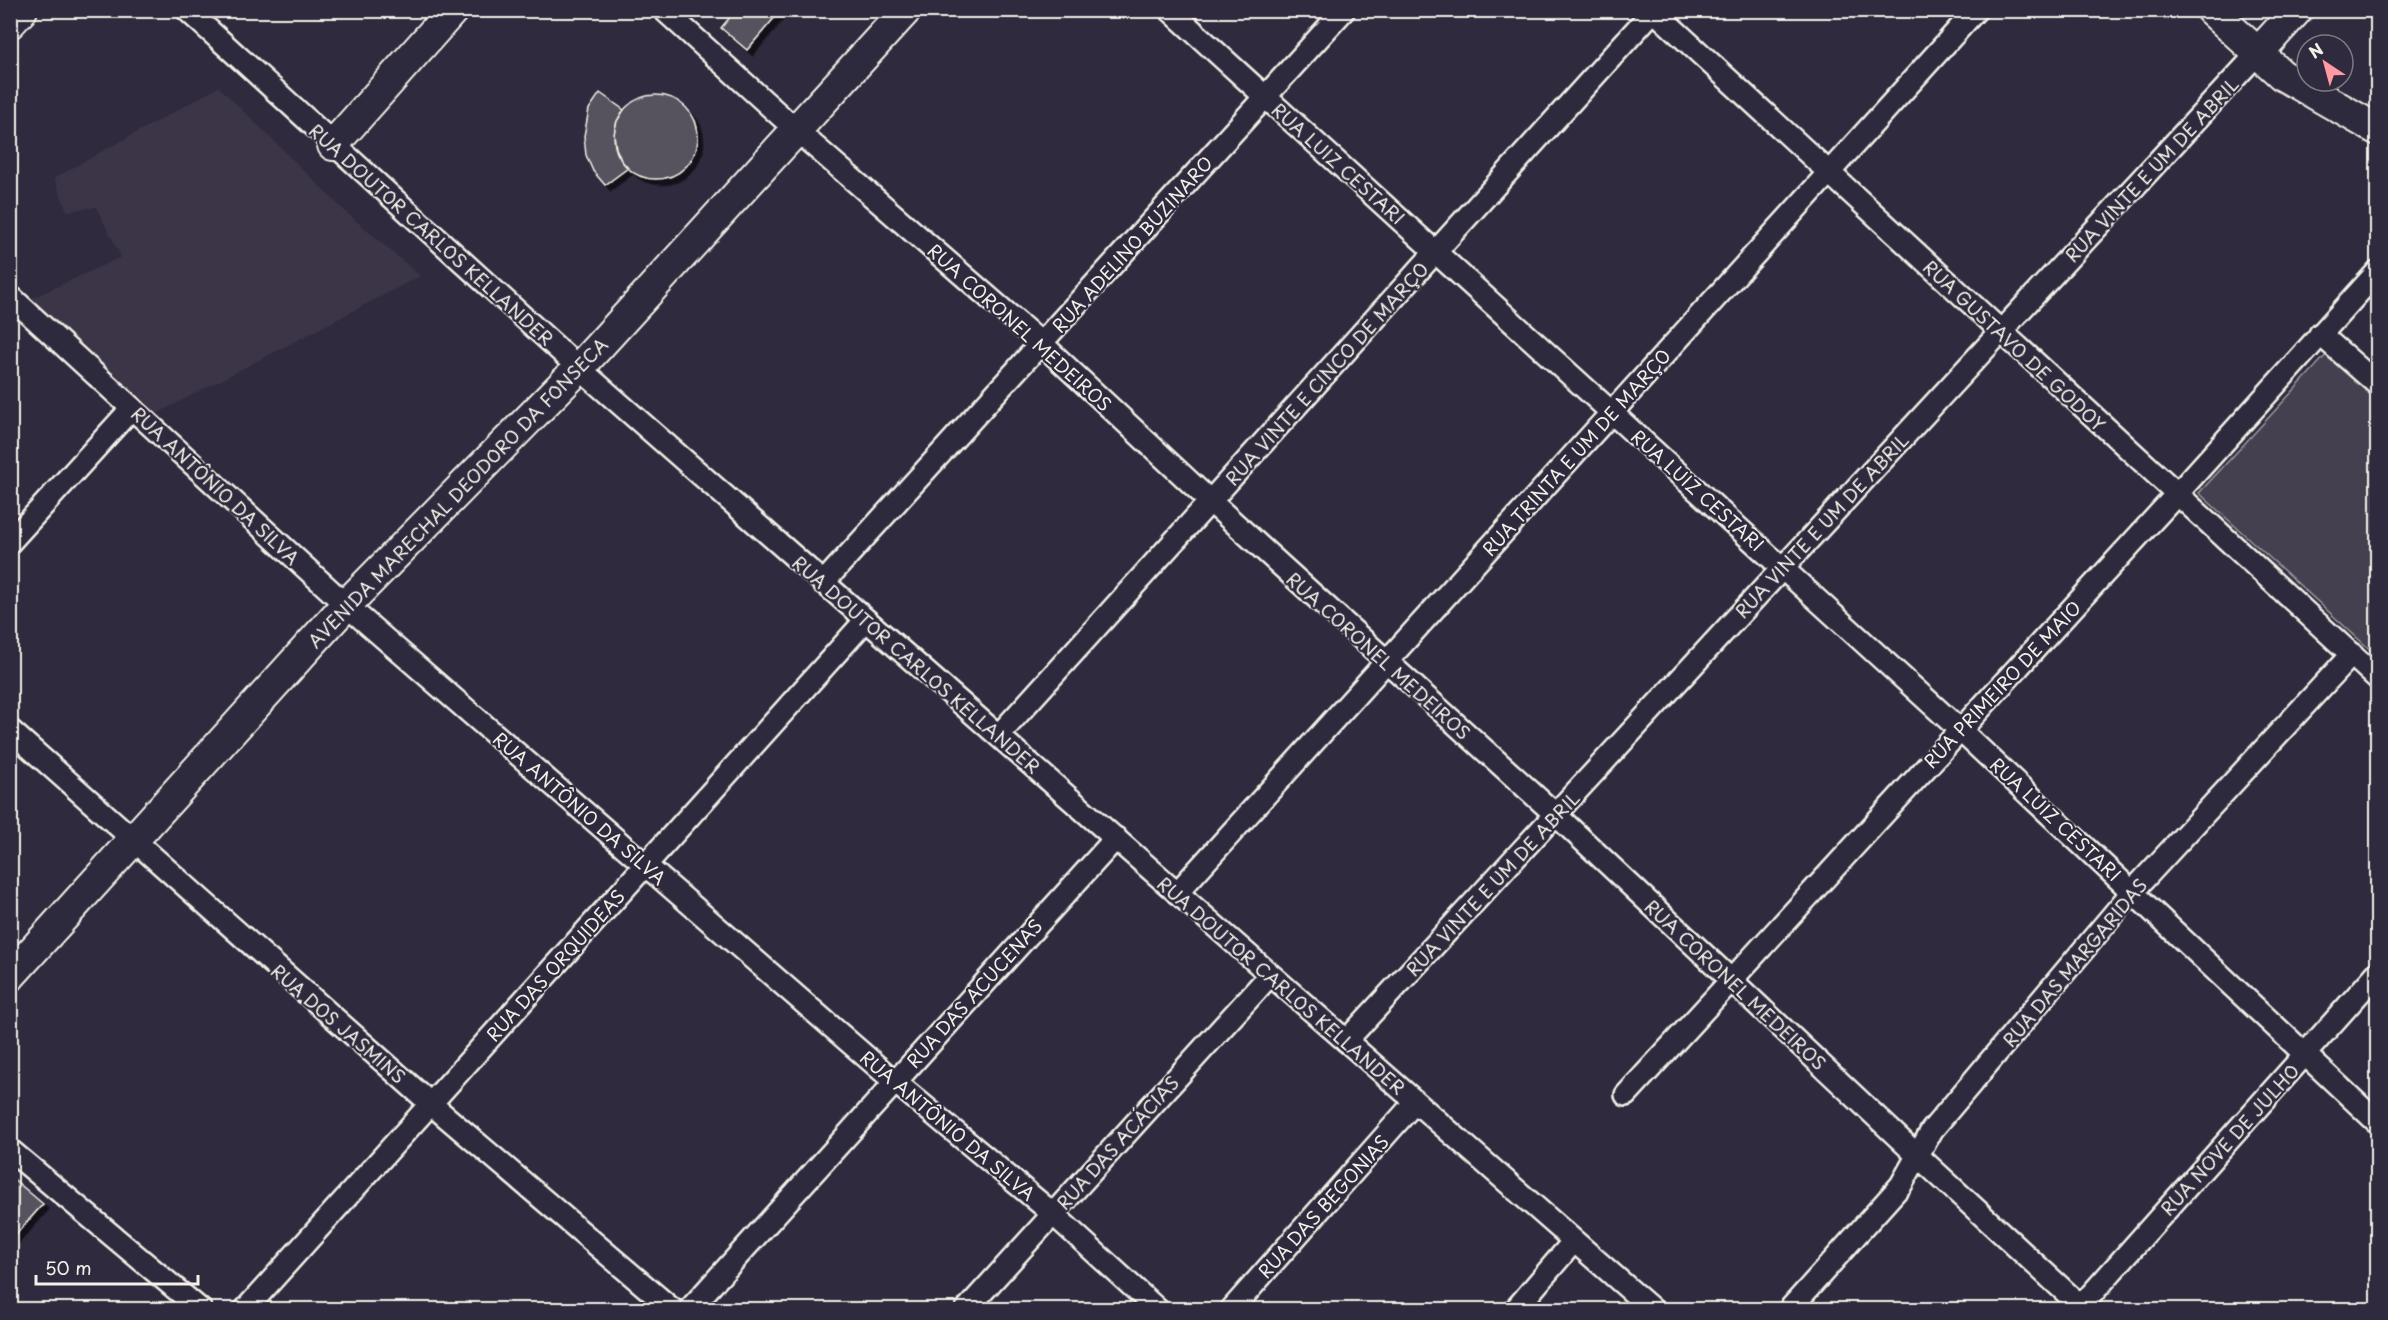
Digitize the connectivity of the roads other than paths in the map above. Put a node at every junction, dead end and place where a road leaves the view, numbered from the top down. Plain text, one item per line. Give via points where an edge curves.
1 (22, 10) edge
2 (188, 10) edge
3 (453, 10) edge
4 (663, 10) edge
5 (906, 10) edge
6 (1170, 10) edge
7 (1344, 10) edge
8 (1976, 10) edge
9 (2211, 10) edge
10 (2297, 10) edge
11 (1654, 11) edge
12 (10, 23) edge
13 (2257, 54) junction
14 (1266, 97) junction
15 (796, 130) junction
16 (2378, 130) edge
17 (333, 145) junction
18 (1828, 174) junction
19 (1436, 252) junction
20 (2378, 272) edge
21 (10, 296) edge
22 (2001, 332) junction
23 (2320, 334) junction
24 (1041, 343) junction
25 (579, 368) junction
26 (2378, 384) edge
27 (132, 408) junction
28 (1613, 412) junction
29 (2177, 494) junction
30 (1210, 501) junction
31 (10, 542) edge
32 (1783, 567) junction
33 (823, 583) junction
34 (346, 605) junction
35 (867, 621) junction
36 (2352, 654) junction
37 (1387, 661) junction
38 (2378, 679) edge
39 (10, 730) edge
40 (1960, 730) junction
41 (999, 735) junction
42 (1555, 814) junction
43 (1116, 838) junction
44 (132, 840) junction
45 (646, 864) junction
46 (2133, 891) junction
47 (1176, 893) junction
48 (2378, 972) edge
49 (1270, 975) junction
50 (10, 976) edge
51 (1731, 979) junction
52 (1346, 1041) junction
53 (2304, 1054) junction
54 (894, 1081) junction
55 (1626, 1095) dead end
56 (1415, 1102) junction
57 (431, 1104) junction
58 (2378, 1123) edge
59 (10, 1150) edge
60 (1918, 1156) junction
61 (1052, 1213) junction
62 (1573, 1242) junction
63 (2083, 1307) edge
64 (201, 1310) edge
65 (245, 1310) edge
66 (673, 1310) edge
67 (689, 1310) edge
68 (966, 1310) edge
69 (1158, 1310) edge
70 (1231, 1310) edge
71 (1515, 1310) edge
72 (1653, 1310) edge
73 (1789, 1310) edge

1 - 12 street
2 - 17 street, RUA DOUTOR CARLOS KELLANDER
3 - 17 street
4 - 15 street, RUA CORONEL MEDEIROS
5 - 15 street, AVENIDA MARECHAL DEODORO DA FONSECA
6 - 14 street, RUA LUIZ CESTARI
7 - 14 street, RUA ADELINO BUZINARO
8 - 18 street, RUA TRINTA E UM DE MARÇO
9 - 13 street
10 - 13 street, RUA VINTE E UM DE ABRIL
11 - 18 street, RUA GUSTAVO DE GODOY
11 - 19 street, RUA VINTE E CINCO DE MARÇO
13 - 16 street via 2282,75
13 - 22 street, RUA VINTE E UM DE ABRIL
14 - 19 street, RUA LUIZ CESTARI
14 - 24 street, RUA ADELINO BUZINARO
15 - 24 street, RUA CORONEL MEDEIROS
15 - 25 street, AVENIDA MARECHAL DEODORO DA FONSECA
17 - 25 street, RUA DOUTOR CARLOS KELLANDER
18 - 22 street, RUA GUSTAVO DE GODOY
18 - 28 street, RUA TRINTA E UM DE MARÇO
19 - 28 street, RUA LUIZ CESTARI
19 - 30 street, RUA VINTE E CINCO DE MARÇO
20 - 23 street, RUA PRIMEIRO DE MAIO
21 - 27 street, RUA ANTÔNIO DA SILVA
22 - 29 street, RUA GUSTAVO DE GODOY
22 - 32 street, RUA VINTE E UM DE ABRIL
23 - 26 street
23 - 29 street, RUA PRIMEIRO DE MAIO
24 - 30 street, RUA CORONEL MEDEIROS
24 - 33 street, RUA ADELINO BUZINARO
25 - 33 street, RUA DOUTOR CARLOS KELLANDER
25 - 34 street, AVENIDA MARECHAL DEODORO DA FONSECA
27 - 31 street
27 - 34 street, RUA ANTÔNIO DA SILVA
28 - 32 street, RUA LUIZ CESTARI
28 - 37 street, RUA TRINTA E UM DE MARÇO
29 - 36 street, RUA GUSTAVO DE GODOY
29 - 40 street, RUA PRIMEIRO DE MAIO
30 - 37 street, RUA CORONEL MEDEIROS
30 - 41 street, RUA VINTE E CINCO DE MARÇO
32 - 40 street, RUA LUIZ CESTARI
32 - 42 street, RUA VINTE E UM DE ABRIL
33 - 35 street, RUA DOUTOR CARLOS KELLANDER
34 - 44 street, AVENIDA MARECHAL DEODORO DA FONSECA
34 - 45 street, RUA ANTÔNIO DA SILVA
35 - 41 street, RUA DOUTOR CARLOS KELLANDER
35 - 45 street, RUA DAS ORQUIDEAS
36 - 38 street, RUA GUSTAVO DE GODOY
36 - 46 street, RUA DAS MARGARIDAS
37 - 42 street, RUA CORONEL MEDEIROS
37 - 47 street, RUA TRINTA E UM DE MARÇO
39 - 44 street, RUA DOS JASMINS
40 - 46 street, RUA LUIZ CESTARI
40 - 51 street, RUA PRIMEIRO DE MAIO
41 - 43 street, RUA DOUTOR CARLOS KELLANDER
42 - 51 street, RUA CORONEL MEDEIROS
42 - 52 street, RUA VINTE E UM DE ABRIL
43 - 47 street, RUA DOUTOR CARLOS KELLANDER
43 - 54 street, RUA DAS ACUCENAS
44 - 50 street, AVENIDA MARECHAL DEODORO DA FONSECA
44 - 57 street, RUA DOS JASMINS
45 - 54 street, RUA ANTÔNIO DA SILVA
45 - 57 street, RUA DAS ORQUIDEAS
46 - 53 street, RUA LUIZ CESTARI
46 - 60 street, RUA DAS MARGARIDAS via 1932,1130
47 - 49 street, RUA DOUTOR CARLOS KELLANDER
48 - 53 street, RUA NOVE DE JULHO
49 - 52 street, RUA DOUTOR CARLOS KELLANDER
49 - 61 street, RUA DAS ACÁCIAS
51 - 55 street, RUA PRIMEIRO DE MAIO
51 - 60 street, RUA CORONEL MEDEIROS
52 - 56 street, RUA DOUTOR CARLOS KELLANDER
53 - 58 street, RUA LUIZ CESTARI
53 - 63 street, RUA NOVE DE JULHO
54 - 61 street, RUA ANTÔNIO DA SILVA
54 - 67 street, RUA DAS ACUCENAS
56 - 62 street, RUA DOUTOR CARLOS KELLANDER
56 - 70 street, RUA DAS BEGONIAS
57 - 65 street, RUA DAS ORQUIDEAS
57 - 66 street, RUA DOS JASMINS
59 - 64 street
60 - 63 street, RUA CORONEL MEDEIROS
60 - 73 street, RUA DAS MARGARIDAS via 1901,1185
61 - 68 street, RUA DAS ACÁCIAS
61 - 69 street, RUA ANTÔNIO DA SILVA
62 - 71 street
62 - 72 street, RUA DOUTOR CARLOS KELLANDER

